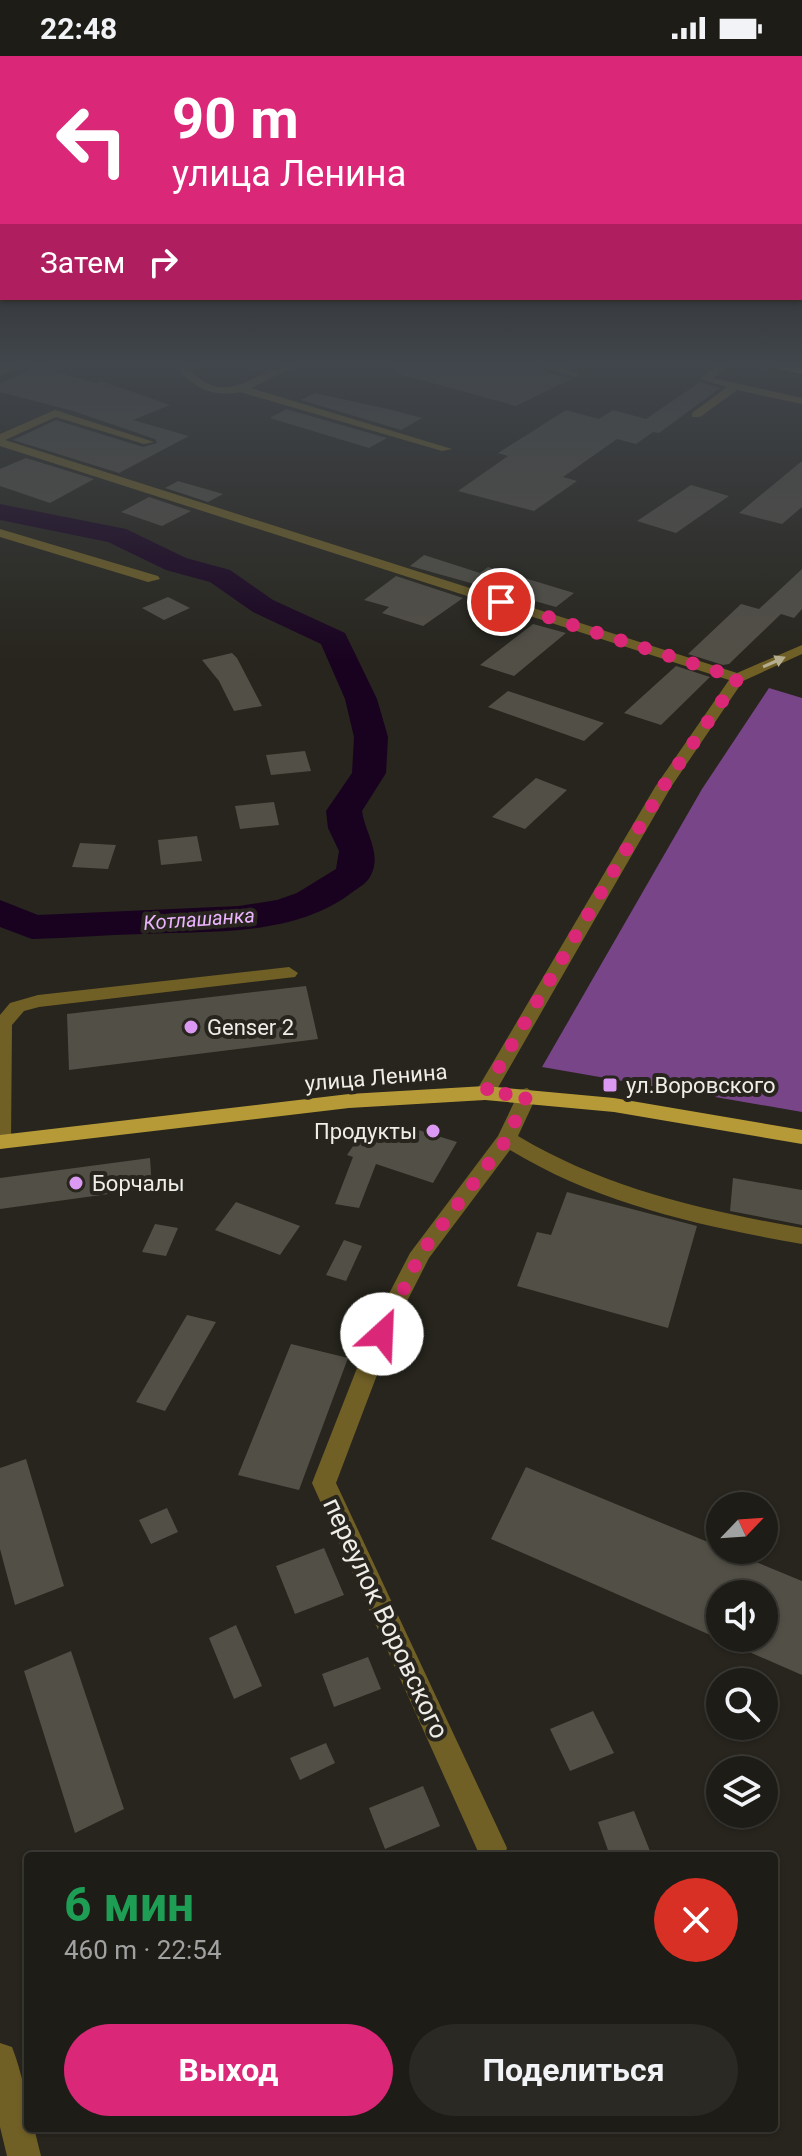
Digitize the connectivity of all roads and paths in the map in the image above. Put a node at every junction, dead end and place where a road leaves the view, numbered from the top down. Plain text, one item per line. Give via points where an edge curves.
1 (78, 465) edge
2 (0, 533) edge
3 (153, 579) dead end
4 (802, 649) edge
5 (738, 678) junction
6 (289, 973) dead end
7 (485, 1093) junction
8 (527, 1095) junction
9 (802, 1137) edge
10 (507, 1139) junction
11 (1, 1142) edge
12 (802, 1236) edge
13 (492, 1848) dead end
14 (0, 2059) edge
15 (24, 2156) edge

1 - 5 street
2 - 3 street
5 -> 4 street
5 - 7 street via 663,787
6 - 11 street via 17,1007 3,1024
7 - 8 main road, улица Ленина
7 - 11 main road, улица Ленина via 349,1101
8 - 9 main road, улица Ленина
8 - 10 street, переулок Воровского
10 - 12 street via 569,1174 651,1204
10 - 13 street, переулок Воровского via 421,1253 388,1317 324,1483
14 - 15 street

